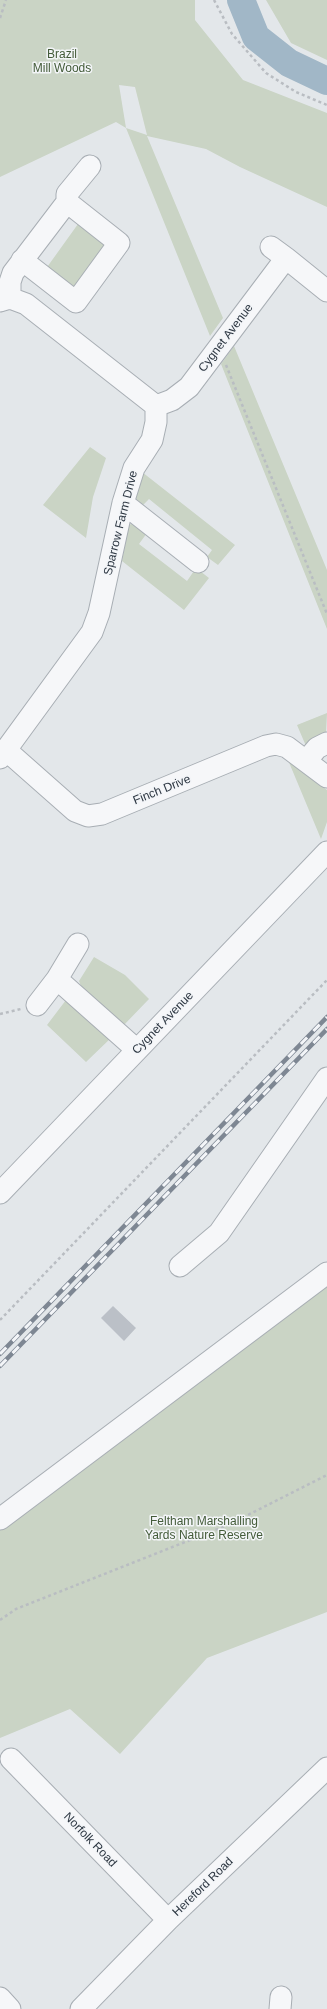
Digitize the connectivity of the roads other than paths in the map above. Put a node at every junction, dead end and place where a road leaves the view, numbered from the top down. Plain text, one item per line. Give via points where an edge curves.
1 (90, 166) dead end
2 (67, 202) junction
3 (22, 260) junction
4 (327, 292) edge
5 (5, 299) edge
6 (156, 406) junction
7 (123, 503) junction
8 (198, 562) dead end
9 (327, 743) edge
10 (3, 754) edge
11 (306, 761) junction
12 (327, 777) edge
13 (327, 852) edge
14 (78, 944) dead end
15 (58, 979) junction
16 (37, 1005) dead end
17 (137, 1050) junction
18 (327, 1078) edge
19 (0, 1193) edge
20 (180, 1266) dead end
21 (327, 1273) edge
22 (0, 1519) edge
23 (11, 1759) dead end
24 (327, 1768) edge
25 (168, 1920) junction
26 (0, 1998) edge
27 (10, 2009) edge
28 (81, 2009) edge

1 - 2 street via 67,194
2 - 3 street
2 - 3 street via 118,243 76,302
3 - 5 street via 13,273
4 - 6 street, Cygnet Avenue via 278,252 218,349 189,387 172,400
5 - 6 street via 26,304
6 - 7 street, Sparrow Farm Drive via 152,440 134,468
7 - 8 street
7 - 10 street, Sparrow Farm Drive via 99,613 92,632
9 - 11 street via 317,748
10 - 11 street, Finch Drive via 76,811 88,816 102,814 266,746 276,744 287,747
11 - 12 street, Finch Drive
13 - 17 street, Cygnet Avenue
14 - 15 street
15 - 16 street
15 - 17 street
17 - 19 street, Cygnet Avenue
18 - 20 street via 219,1233
21 - 22 street
23 - 25 street, Norfolk Road
24 - 25 street, Hereford Road
25 - 28 street, Hereford Road
26 - 27 street

